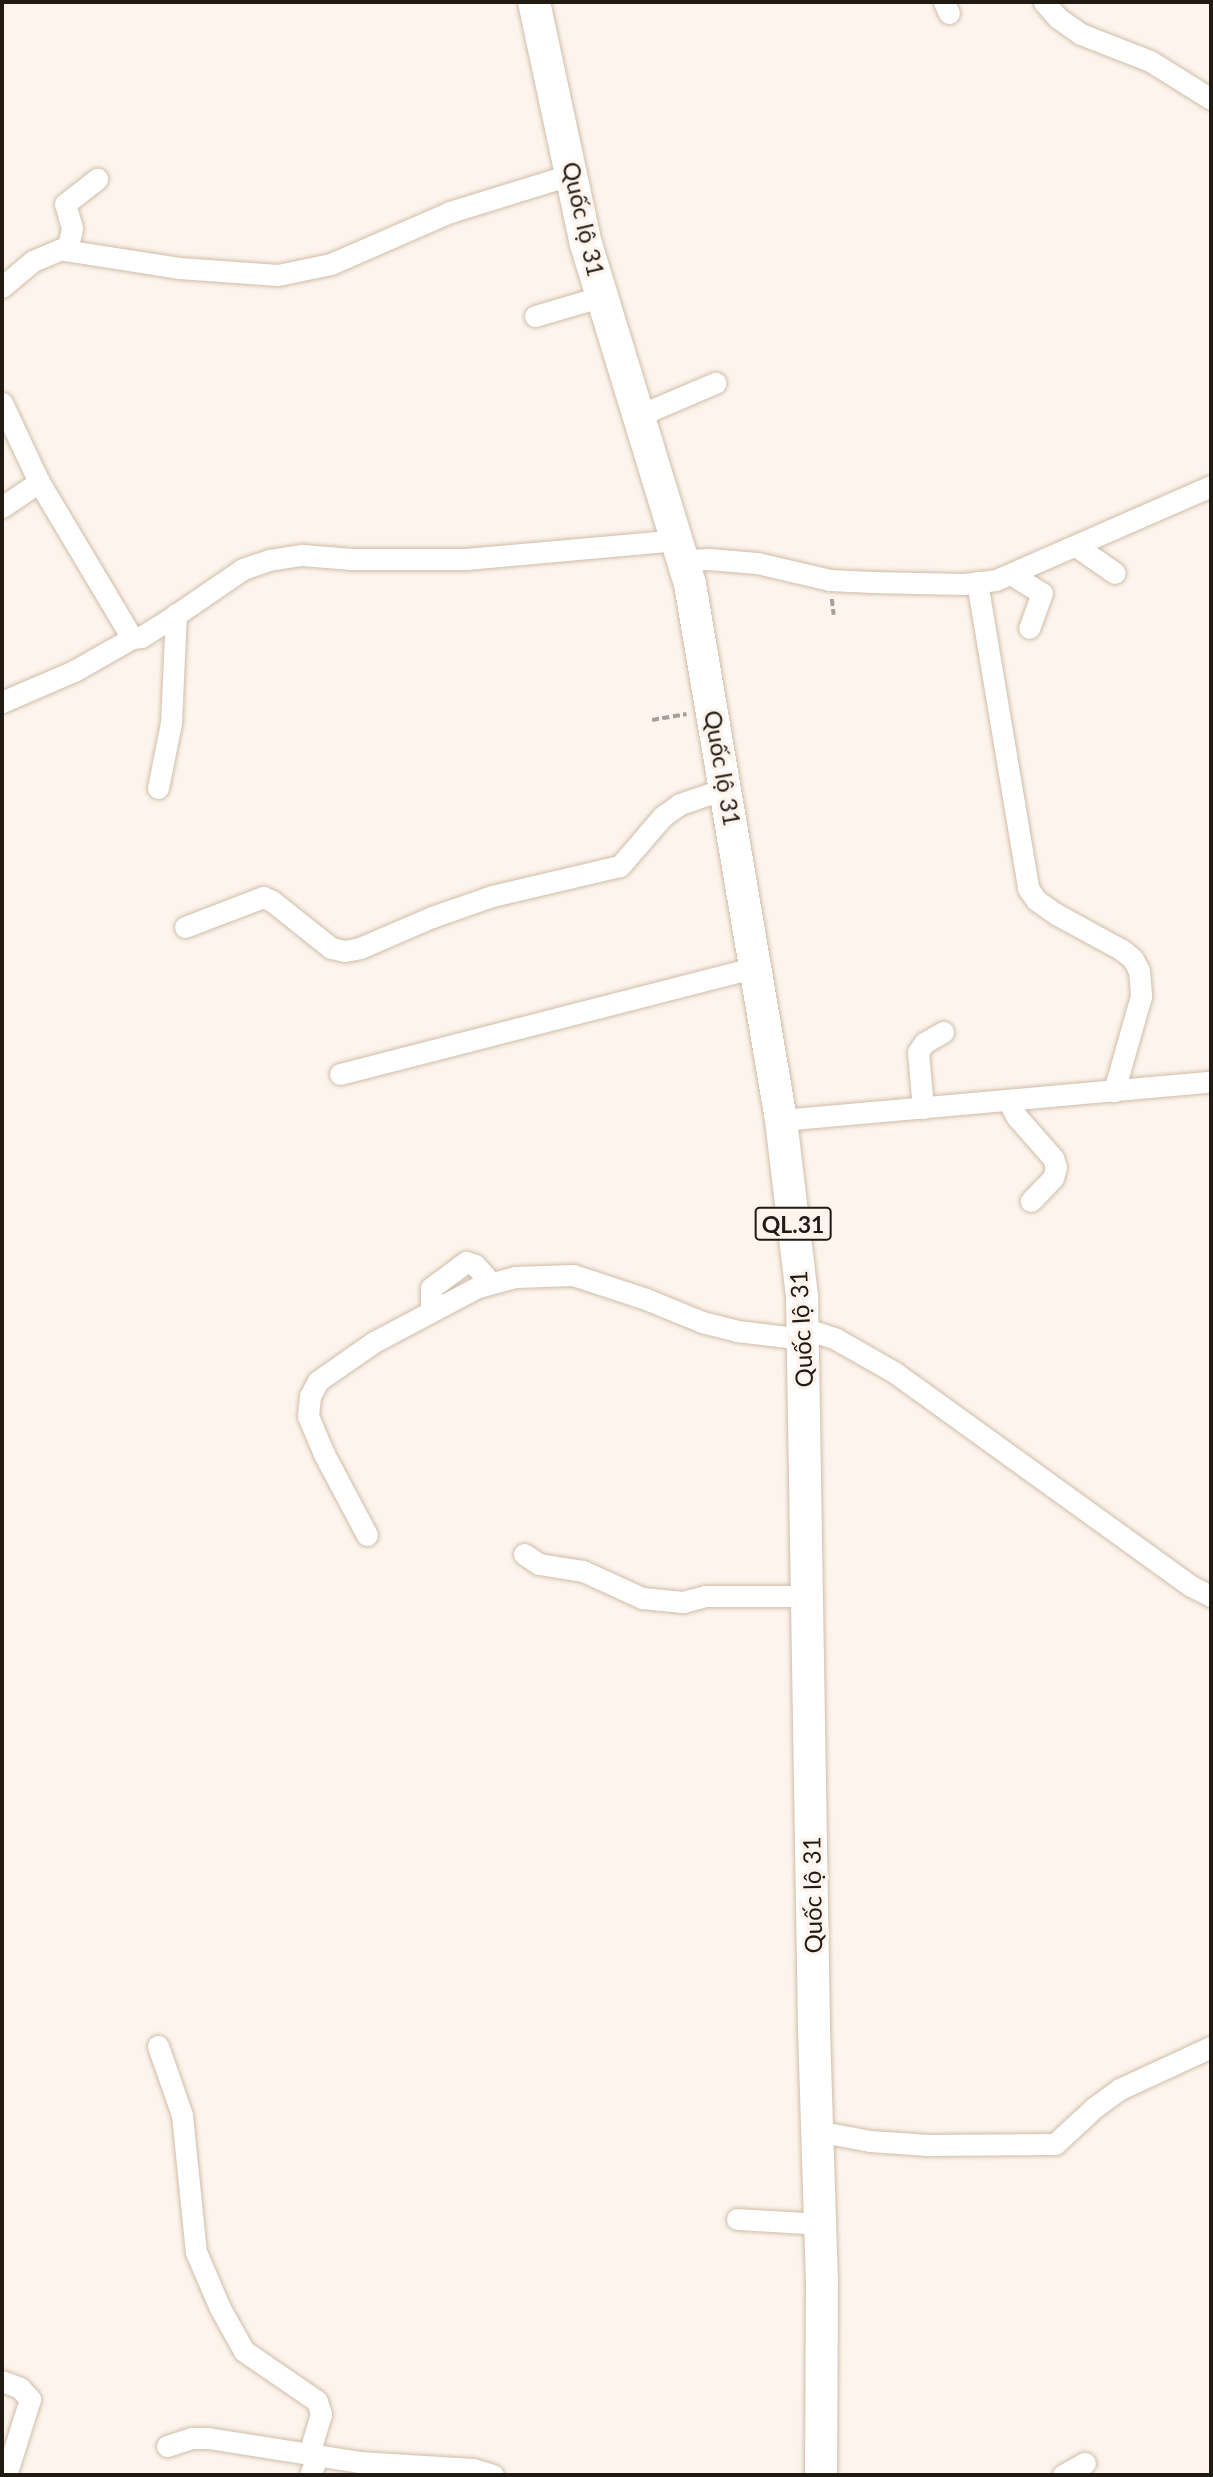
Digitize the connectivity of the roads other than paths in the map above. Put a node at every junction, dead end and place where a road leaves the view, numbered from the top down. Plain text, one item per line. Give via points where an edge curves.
1 (534, 2) edge
2 (1044, 2) edge
3 (1211, 99) edge
4 (573, 174) junction
5 (97, 179) dead end
6 (64, 250) junction
7 (2, 287) edge
8 (603, 296) junction
9 (536, 316) dead end
10 (715, 383) dead end
11 (2, 402) edge
12 (640, 415) junction
13 (39, 482) junction
14 (1211, 486) edge
15 (2, 507) edge
16 (1076, 546) junction
17 (680, 550) junction
18 (1115, 573) dead end
19 (1011, 574) junction
20 (977, 582) junction
21 (176, 614) junction
22 (1029, 628) dead end
23 (132, 638) junction
24 (2, 702) edge
25 (158, 788) dead end
26 (727, 788) junction
27 (185, 927) dead end
28 (757, 967) junction
29 (943, 1032) dead end
30 (340, 1074) dead end
31 (1210, 1078) edge
32 (1114, 1091) junction
33 (1008, 1101) junction
34 (922, 1108) junction
35 (781, 1120) junction
36 (1031, 1201) dead end
37 (803, 1334) junction
38 (367, 1535) dead end
39 (524, 1554) dead end
40 (808, 1596) junction
41 (1211, 1596) edge
42 (158, 2046) dead end
43 (1211, 2047) edge
44 (817, 2131) junction
45 (737, 2219) dead end
46 (820, 2224) junction
47 (2, 2381) edge
48 (167, 2446) dead end
49 (312, 2462) edge
50 (1086, 2463) dead end
51 (438, 2471) edge
52 (6, 2475) edge
53 (494, 2475) edge
54 (821, 2475) edge
55 (1063, 2475) edge

1 - 4 highway, Quốc lộ 31 / QL.31
2 - 3 street via 1081,34 1150,61
4 - 6 street via 450,212 331,264 278,275 179,268
4 - 8 highway, Quốc lộ 31 / QL.31 via 586,244
5 - 6 street via 65,204 72,234
6 - 7 street via 33,261
8 - 9 street
8 - 12 highway, Quốc lộ 31 / QL.31
10 - 12 street
11 - 13 street
12 - 17 highway, Quốc lộ 31 / QL.31
13 - 15 street
13 - 23 street
14 - 16 street
16 - 18 street
16 - 19 street
17 - 20 street via 830,580
17 - 21 street via 466,559 302,555 269,559 243,569
17 - 26 highway, Quốc lộ 31 / QL.31
19 - 20 street
19 - 22 street via 1042,593
20 - 32 street via 1028,888 1056,914 1122,950 1139,971 1141,996
21 - 23 street
21 - 25 street via 171,723
23 - 24 street via 74,671
26 - 27 street via 680,804 663,816 620,866 492,896 360,948 331,948 263,897
26 - 28 highway, Quốc lộ 31 / QL.31
28 - 30 street
28 - 35 highway, Quốc lộ 31 / QL.31
29 - 34 street via 918,1052
31 - 32 street
32 - 33 street
33 - 34 street
33 - 36 street via 1056,1167 1054,1178
34 - 35 street
35 - 37 highway, Quốc lộ 31 / QL.31
37 - 38 street via 737,1331 573,1275 516,1277 491,1283 431,1311 340,1366 318,1381 310,1396 308,1416 313,1429
37 - 40 highway, Quốc lộ 31 / QL.31
37 - 41 street via 836,1339 894,1372
39 - 40 street via 539,1564 583,1571 642,1598 683,1602 705,1596
40 - 44 highway, Quốc lộ 31 / QL.31
42 - 49 street via 182,2115 197,2252 244,2351 317,2401 321,2414
43 - 44 street via 1120,2089 1055,2144 928,2146
44 - 46 highway, Quốc lộ 31 / QL.31
45 - 46 street
46 - 54 highway, Quốc lộ 31 / QL.31
47 - 52 street via 20,2388 30,2399
48 - 49 street via 208,2438
49 - 51 street
50 - 55 street
51 - 53 street via 472,2469

